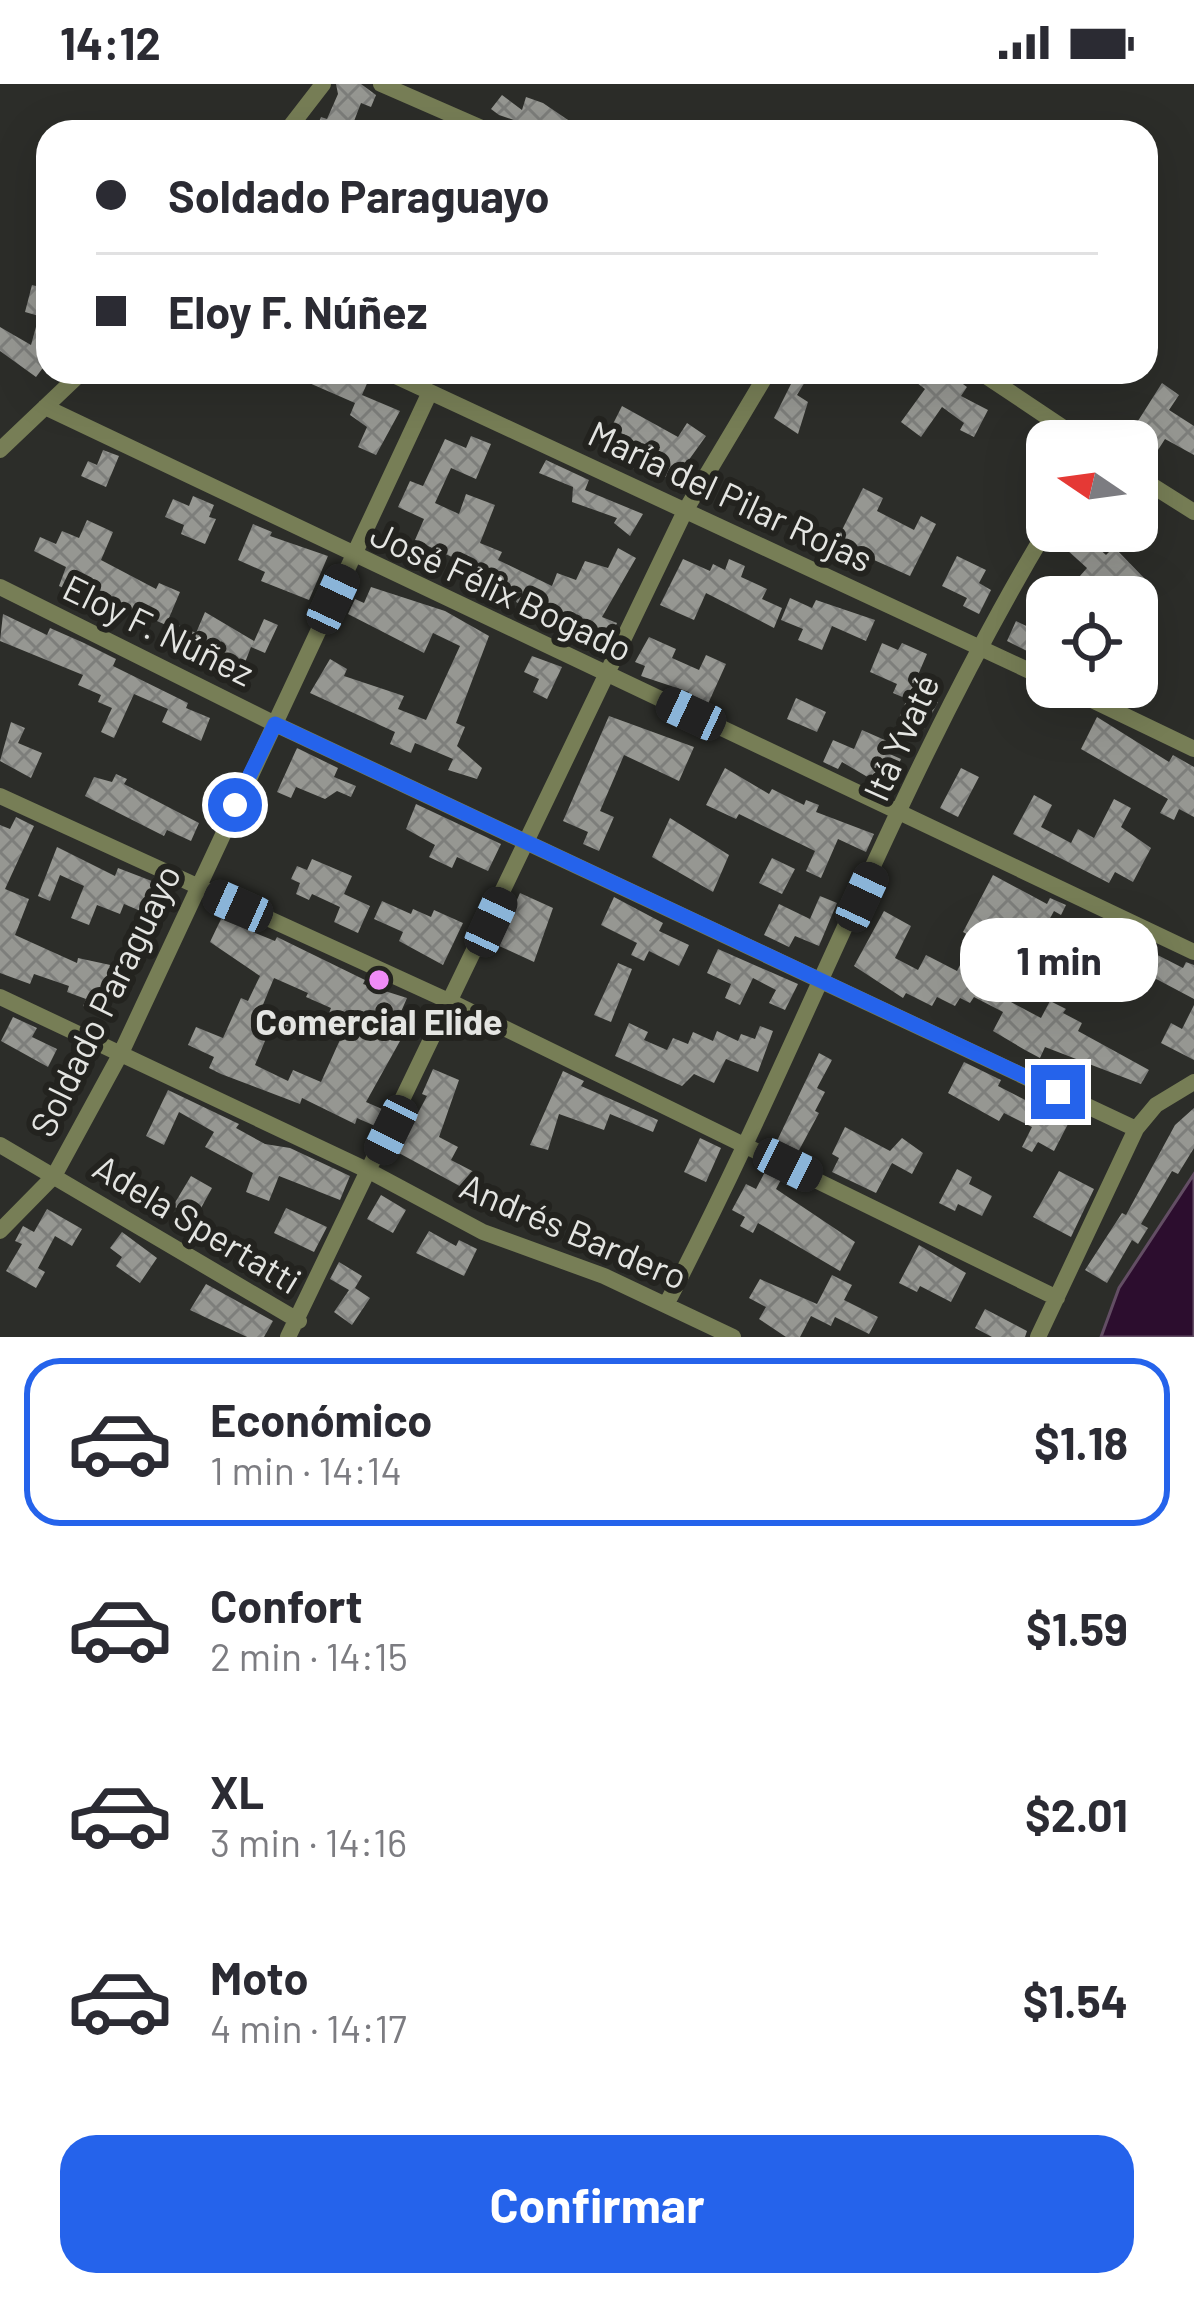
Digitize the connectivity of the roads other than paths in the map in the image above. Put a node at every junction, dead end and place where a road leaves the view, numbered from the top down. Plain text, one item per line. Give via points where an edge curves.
1 (323, 84) edge
2 (381, 84) edge
3 (295, 120) edge
4 (464, 120) edge
5 (69, 384) edge
6 (413, 384) edge
7 (761, 384) edge
8 (998, 384) edge
9 (430, 392) junction
10 (45, 407) junction
11 (1052, 420) edge
12 (0, 450) edge
13 (1158, 489) edge
14 (685, 511) junction
15 (1194, 512) edge
16 (1033, 552) edge
17 (353, 557) junction
18 (0, 587) edge
19 (977, 646) junction
20 (1026, 669) edge
21 (607, 674) junction
22 (1109, 708) edge
23 (275, 724) junction
24 (1194, 748) edge
25 (0, 796) edge
26 (902, 812) junction
27 (529, 841) junction
28 (195, 886) junction
29 (1194, 952) edge
30 (823, 981) junction
31 (0, 997) edge
32 (453, 1003) junction
33 (121, 1053) junction
34 (1194, 1082) edge
35 (1136, 1130) junction
36 (0, 1145) edge
37 (749, 1146) junction
38 (371, 1172) junction
39 (54, 1176) junction
40 (0, 1231) edge
41 (1057, 1298) junction
42 (667, 1303) junction
43 (299, 1321) junction
44 (288, 1337) edge
45 (733, 1337) edge
46 (1038, 1337) edge

1 - 3 street
2 - 4 street
5 - 10 street
6 - 9 street, María del Pilar Rojas
7 - 14 street
8 - 11 street
9 - 14 street, María del Pilar Rojas
9 - 17 street, Soldado Paraguayo
10 - 12 street
10 - 17 street, José Félix Bogado
13 - 15 street
14 - 19 street, María del Pilar Rojas
14 - 21 street
16 - 19 street, Itá Yvaté
17 - 21 street, José Félix Bogado
17 - 23 street, Soldado Paraguayo
18 - 23 street, Eloy F. Núñez
19 - 20 street, María del Pilar Rojas
19 - 26 street, Itá Yvaté
21 - 26 street, José Félix Bogado
21 - 27 street
22 - 24 street
23 - 27 street, Eloy F. Núñez
23 - 28 street, Soldado Paraguayo
25 - 28 street
26 - 29 street, José Félix Bogado
26 - 30 street, Itá Yvaté
27 - 30 street, Eloy F. Núñez
27 - 32 street
28 - 32 street
28 - 33 street, Soldado Paraguayo
30 - 35 street, Eloy F. Núñez
30 - 37 street, Itá Yvaté
31 - 33 street, Andrés Bardero
32 - 37 street
32 - 38 street
33 - 38 street, Andrés Bardero
33 - 39 street, Soldado Paraguayo
34 - 35 street via 1156,1105
35 - 41 street
36 - 39 street, Adela Spertatti
37 - 41 street
37 - 42 street, Itá Yvaté
38 - 42 street, Andrés Bardero via 483,1232
38 - 43 street
39 - 40 street, Soldado Paraguayo
39 - 43 street, Adela Spertatti
41 - 46 street
42 - 45 street, Andrés Bardero
43 - 44 street

